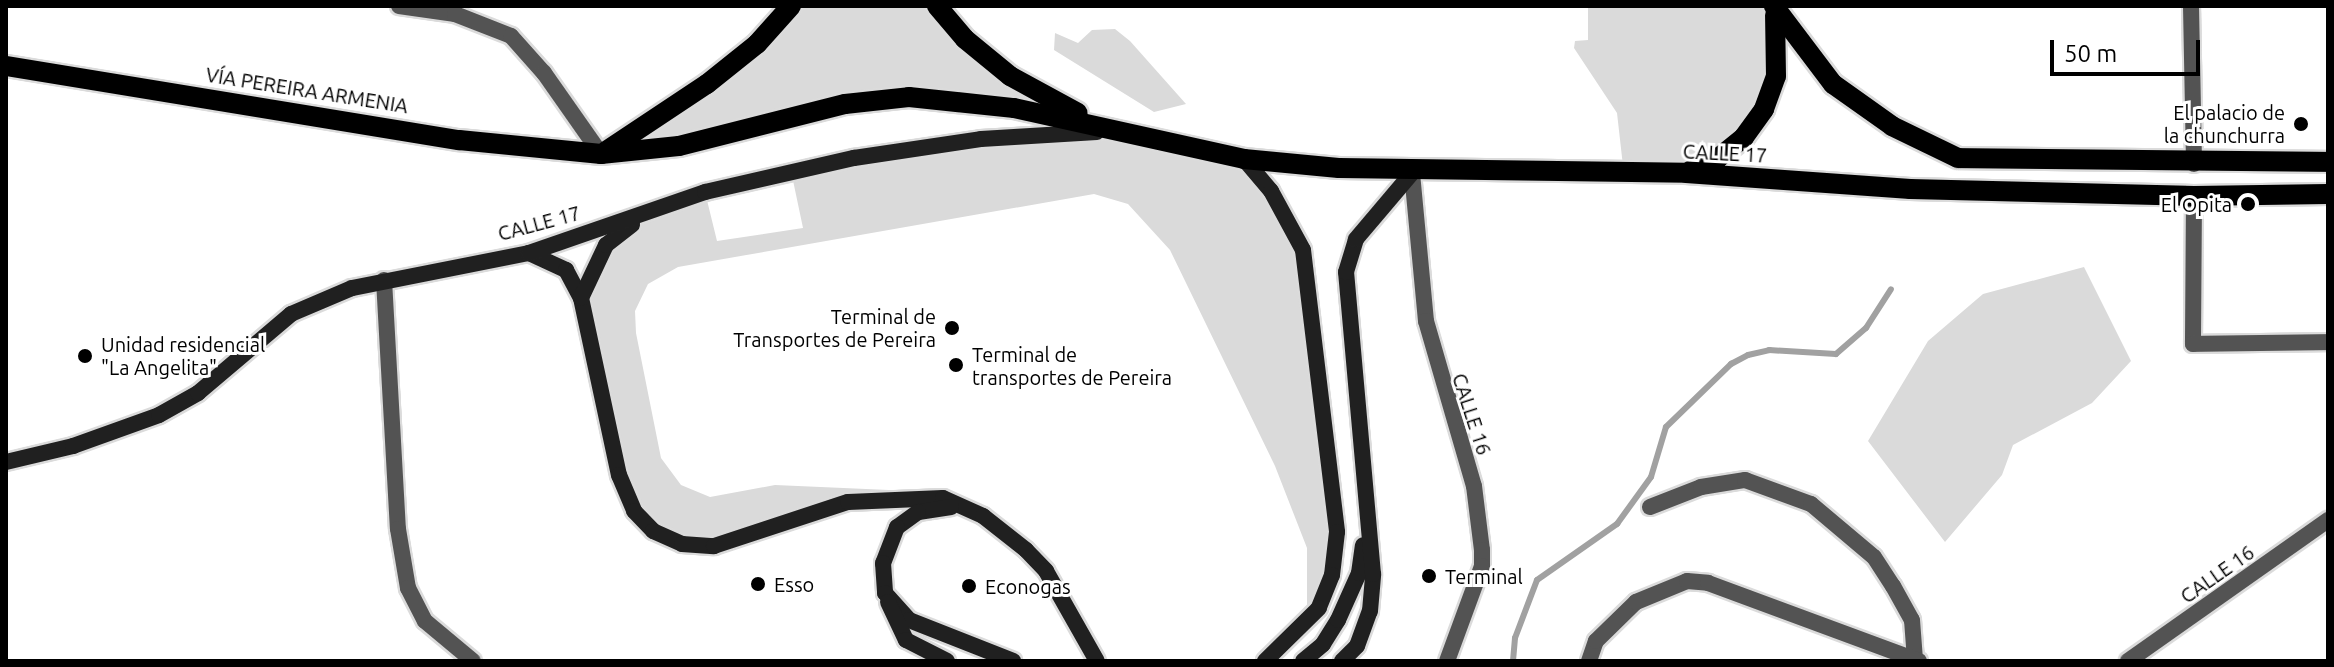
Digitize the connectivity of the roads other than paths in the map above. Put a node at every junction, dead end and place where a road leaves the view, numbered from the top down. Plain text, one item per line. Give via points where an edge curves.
1 (399, 6) edge
2 (791, 6) edge
3 (937, 6) edge
4 (1774, 6) edge
5 (2191, 6) edge
6 (6, 66) edge
7 (1123, 131) junction
8 (601, 154) junction
9 (1244, 159) junction
10 (2328, 162) edge
11 (2194, 164) junction
12 (1412, 173) junction
13 (1686, 173) junction
14 (2328, 194) edge
15 (2194, 196) junction
16 (641, 217) junction
17 (529, 253) junction
18 (384, 280) junction
19 (581, 298) junction
20 (2328, 342) edge
21 (6, 462) edge
22 (960, 506) junction
23 (1650, 507) dead end
24 (2328, 520) edge
25 (1365, 531) junction
26 (885, 593) junction
27 (473, 661) edge
28 (947, 661) edge
29 (1013, 661) edge
30 (1097, 661) edge
31 (1265, 661) edge
32 (1303, 661) edge
33 (1342, 661) edge
34 (1447, 661) edge
35 (1589, 661) edge
36 (1917, 661) edge
37 (2128, 661) edge

1 - 8 street via 455,14 511,36
2 - 8 main road via 757,44 707,84
3 - 7 main road, CALLE 17 via 965,39 1010,76
4 - 11 main road via 1833,84 1892,126 1958,158
4 - 13 main road via 1779,53 1764,109 1744,137 1717,159
5 - 11 street
6 - 8 main road, VÍA PEREIRA ARMENIA via 459,140
7 - 8 main road, CALLE 17 via 1014,108 909,97 845,104 679,146
7 - 9 main road, CALLE 17
7 - 16 main road, CALLE 17 via 981,139 854,158 705,192
9 - 12 main road, CALLE 17
9 - 31 main road via 1271,191 1303,250 1337,532 1332,575 1319,608
10 - 11 main road
12 - 13 main road, CALLE 17
12 - 25 main road via 1356,239 1346,272
12 - 34 street, CALLE 16 via 1426,321 1474,486 1482,550 1482,566
13 - 15 main road, CALLE 17 via 1910,189
14 - 15 main road, CALLE 17
15 - 20 street via 2193,344
16 - 17 main road, CALLE 17
16 - 19 main road via 606,245
17 - 18 main road, CALLE 17
17 - 19 main road via 566,270
18 - 21 main road, CALLE 17 via 309,303 198,393 159,415 97,439
18 - 27 street via 398,529 408,588 425,621
19 - 22 main road via 619,475 634,511 653,531 682,544 714,546 848,502 924,496
22 - 26 main road via 918,512 897,527 883,563
22 - 30 main road via 1007,534 1046,571
23 - 36 street via 1701,487 1745,480 1811,504 1874,557 1912,620
24 - 37 street, CALLE 16
25 - 32 main road via 1359,573 1338,620
25 - 33 main road via 1373,574 1370,611 1357,646
26 - 28 main road via 906,640
26 - 29 main road via 909,620
35 - 36 street via 1596,641 1636,602 1687,581 1708,583

